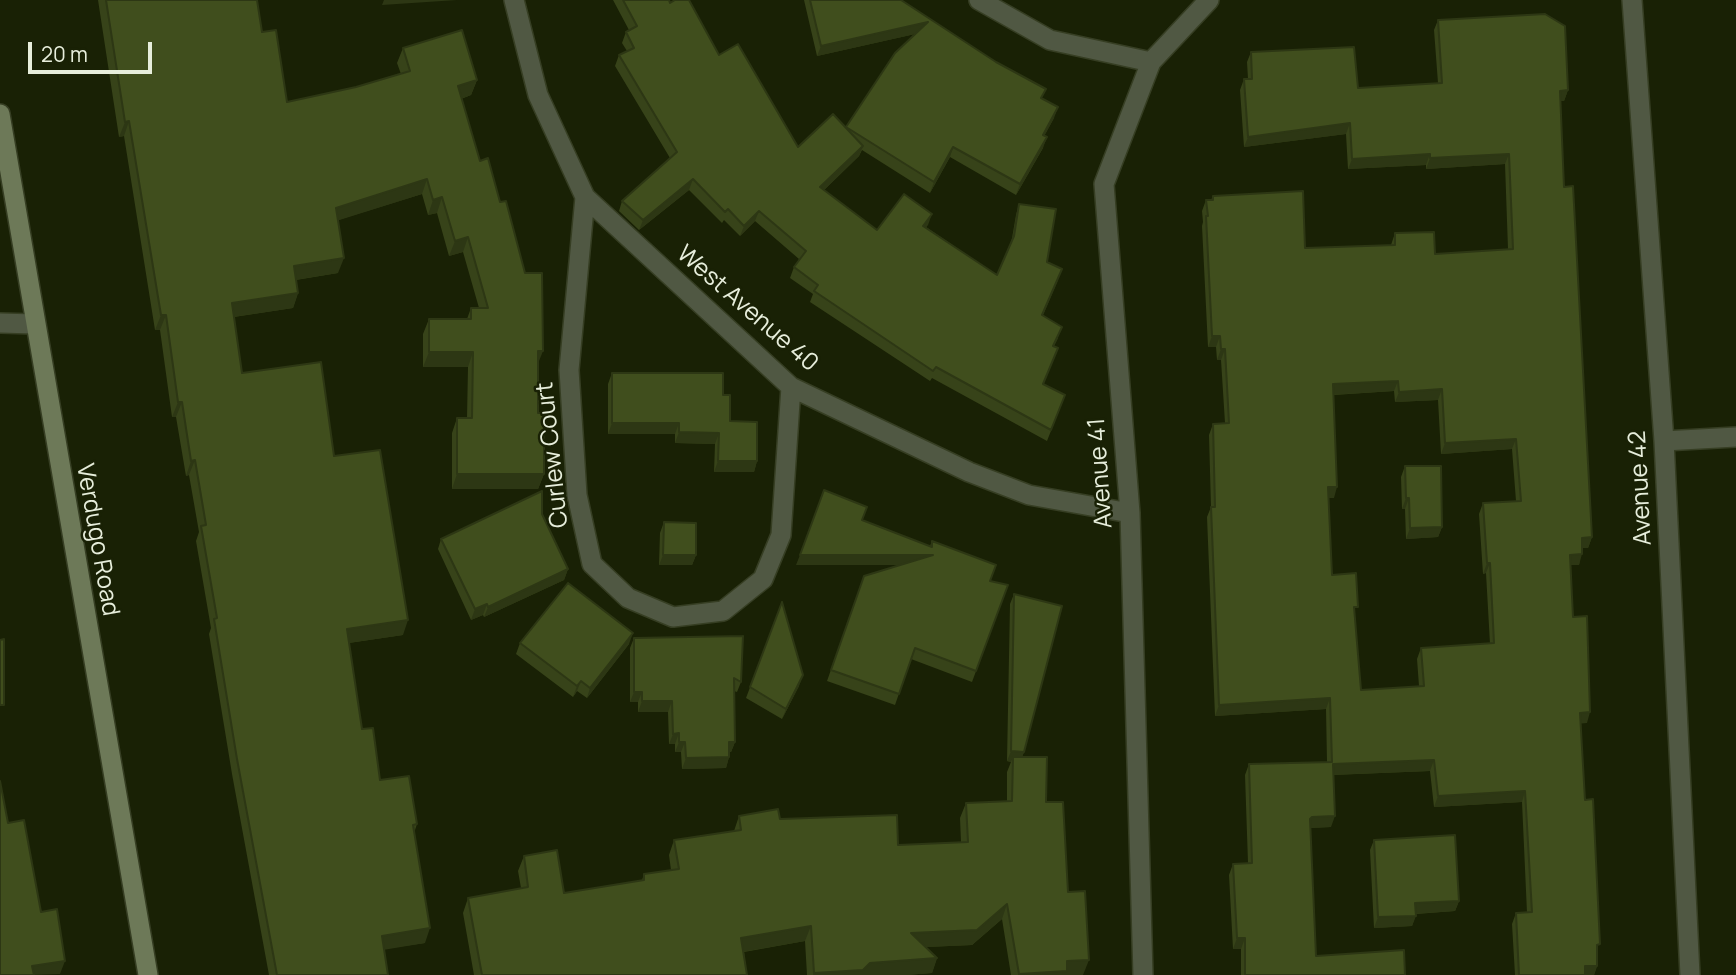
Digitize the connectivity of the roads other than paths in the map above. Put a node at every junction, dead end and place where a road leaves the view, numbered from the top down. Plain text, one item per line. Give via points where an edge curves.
1 (514, 0) edge
2 (979, 0) edge
3 (1209, 0) edge
4 (1632, 0) edge
5 (1151, 62) junction
6 (0, 114) edge
7 (585, 197) junction
8 (0, 323) edge
9 (34, 324) junction
10 (791, 387) junction
11 (1736, 437) edge
12 (1664, 441) junction
13 (1130, 513) junction
14 (148, 975) edge
15 (1143, 975) edge
16 (1690, 975) edge

1 - 7 street, West Avenue 40 via 538,95
2 - 5 street via 1050,40
3 - 5 street, Avenue 41
4 - 12 street, Avenue 42
5 - 13 street, Avenue 41 via 1104,184
6 - 9 main road, Verdugo Road
7 - 10 street, West Avenue 40
7 - 10 street, Curlew Court via 569,370 577,495 592,564 628,598 673,617 723,611 763,579 781,535
8 - 9 street
9 - 14 main road, Verdugo Road
10 - 13 street, West Avenue 40 via 969,472 1029,495
11 - 12 street
12 - 16 street, Avenue 42
13 - 15 street, Avenue 41

